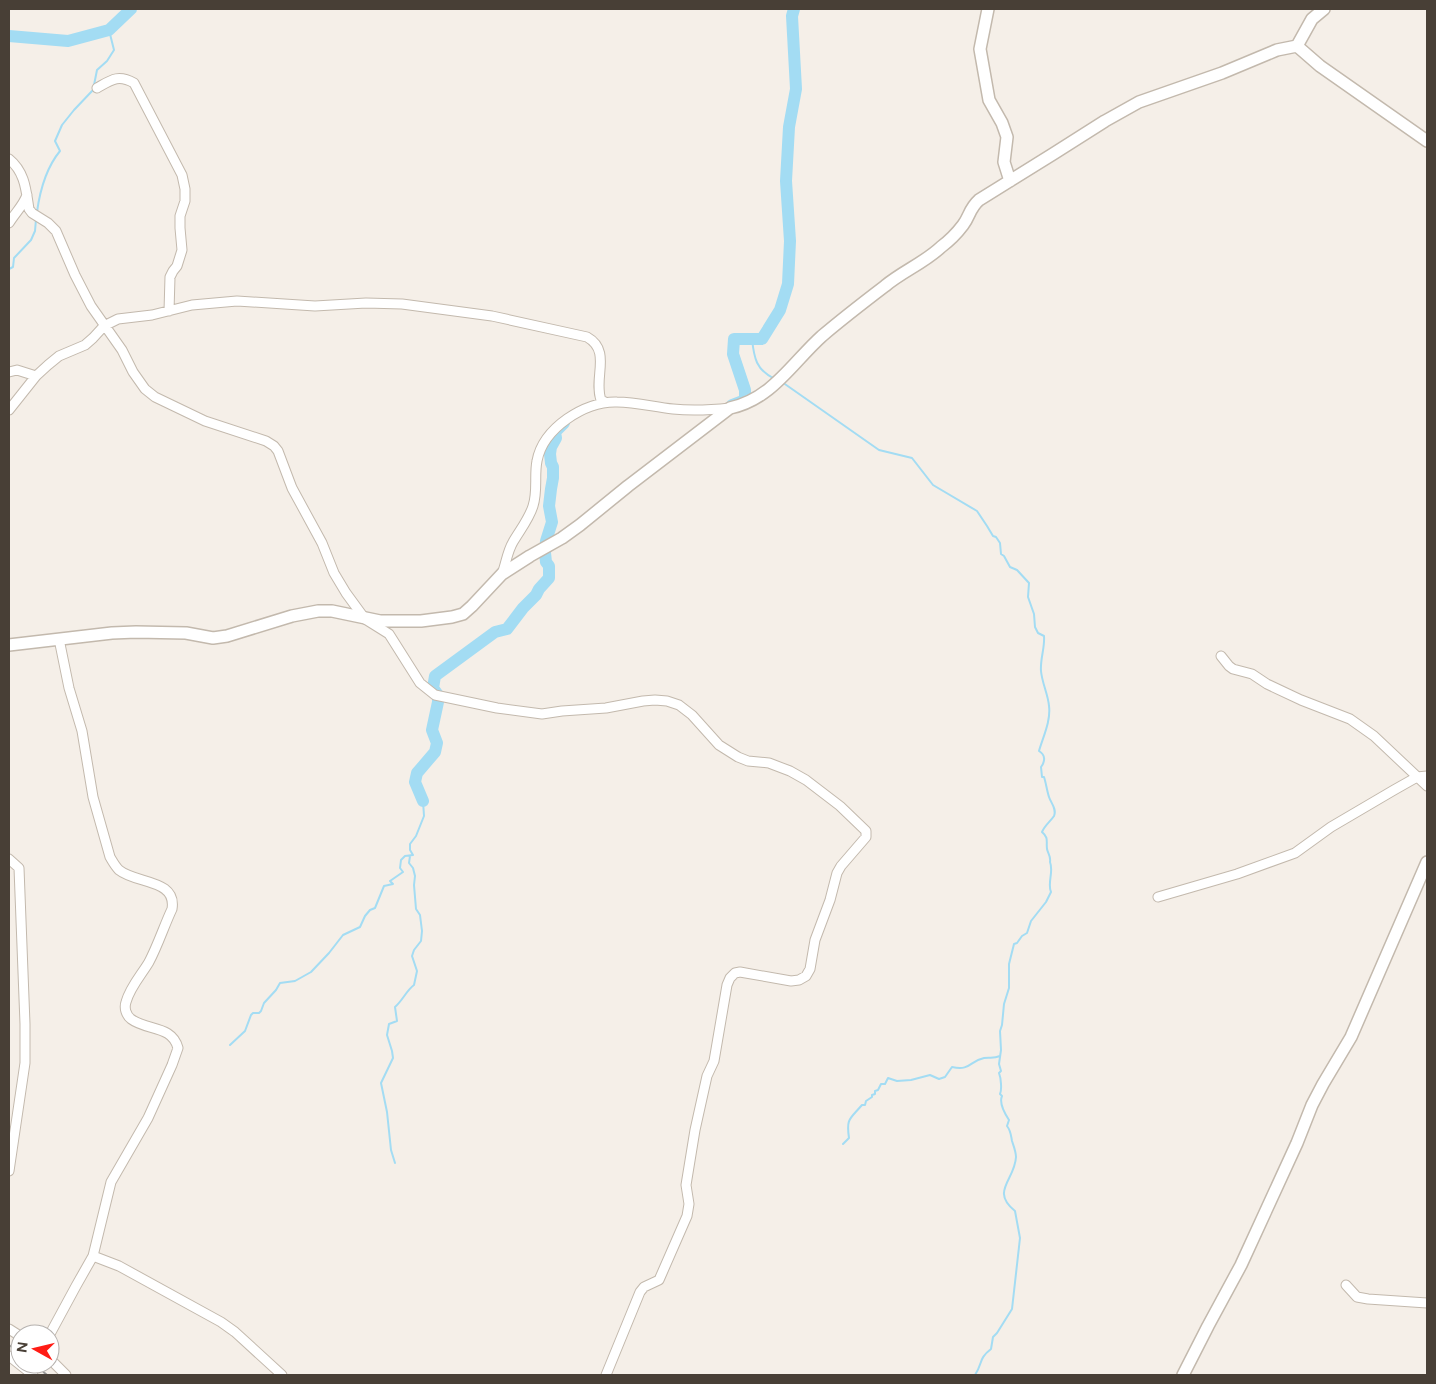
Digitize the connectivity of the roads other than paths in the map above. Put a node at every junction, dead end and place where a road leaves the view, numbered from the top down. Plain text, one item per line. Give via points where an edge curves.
1 (988, 9) edge
2 (1324, 9) edge
3 (1297, 46) junction
4 (97, 88) dead end
5 (1427, 141) edge
6 (9, 159) edge
7 (1010, 180) junction
8 (27, 194) junction
9 (9, 223) edge
10 (169, 311) junction
11 (104, 326) junction
12 (9, 372) edge
13 (36, 376) junction
14 (604, 402) junction
15 (730, 408) junction
16 (9, 410) edge
17 (502, 574) junction
18 (364, 619) junction
19 (59, 640) junction
20 (9, 645) edge
21 (1221, 656) dead end
22 (1427, 776) edge
23 (1417, 777) junction
24 (1427, 786) edge
25 (9, 859) edge
26 (1427, 862) edge
27 (1158, 896) dead end
28 (9, 1171) edge
29 (93, 1256) junction
30 (1346, 1285) dead end
31 (1427, 1303) edge
32 (55, 1324) edge
33 (9, 1356) edge
34 (33, 1375) edge
35 (282, 1375) edge
36 (606, 1375) edge
37 (1183, 1375) edge

1 - 7 street via 980,49 989,100 1007,137 1004,162
2 - 3 street via 1312,19
3 - 5 street via 1320,66
3 - 7 street via 1277,50 1139,102
4 - 10 street via 114,79 126,78 134,82 182,175 185,189 180,216 182,250 170,278
6 - 8 street via 23,177
7 - 15 street via 978,200 962,227 942,247 892,279 821,337 773,386 758,398
8 - 9 street
8 - 11 street via 32,213 56,231 90,306
10 - 11 street via 118,319
10 - 14 street via 192,305 237,301 315,306 379,303 492,316 592,339 600,350 599,389
11 - 13 street via 85,344 59,356
11 - 18 street via 122,350 138,381 155,397 205,422 274,446 334,574
12 - 13 street via 17,370
13 - 16 street
14 - 15 street via 630,402 692,411
14 - 17 street via 556,427 540,448 534,504 513,543
15 - 17 street via 580,526
17 - 18 street via 463,614 421,621
18 - 19 street via 318,611 213,638 186,633 136,632
18 - 36 street via 389,634 420,683 435,695 542,714 655,700 679,705 719,745 738,758 769,763 806,780 866,830 866,837 837,873 806,976 791,981 740,972 730,978 714,1061 695,1130 686,1185 687,1216 659,1280 640,1292
19 - 20 street
19 - 29 street via 82,730 93,797 110,857 119,870 170,892 174,901 150,960 125,1003 131,1018 173,1036 177,1054 148,1118 111,1182
21 - 23 street via 1233,669 1252,674 1301,700 1350,719 1374,736
22 - 23 street
23 - 24 street
23 - 27 street via 1332,827 1295,853 1237,874
25 - 28 street via 19,868 25,1024 24,1063
26 - 37 street via 1351,1037 1312,1105 1241,1265
29 - 32 street
29 - 35 street via 119,1266 221,1322
30 - 31 street via 1357,1297
33 - 34 street

